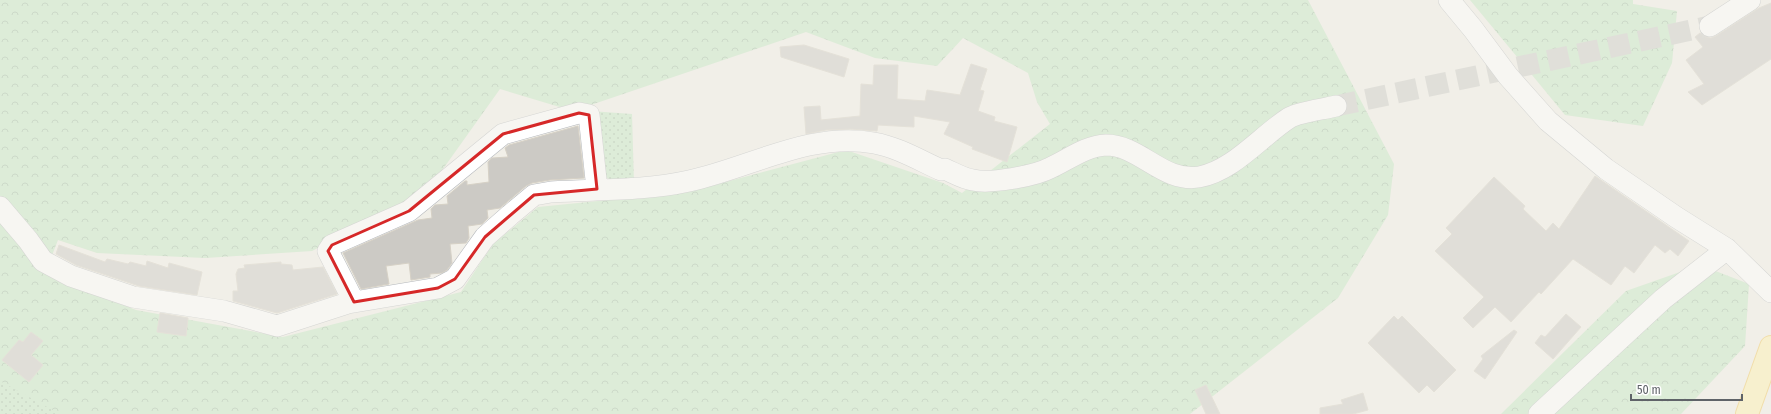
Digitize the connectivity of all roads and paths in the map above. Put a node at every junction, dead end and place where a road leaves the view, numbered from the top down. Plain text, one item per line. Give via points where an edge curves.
1 (1449, 0) edge
2 (1750, 0) edge
3 (1710, 26) tunnel mouth
4 (1336, 106) tunnel mouth
5 (597, 189) junction
6 (0, 207) edge
7 (1727, 249) junction
8 (1771, 292) edge
9 (354, 302) junction
10 (1771, 347) edge
11 (1539, 414) edge
12 (1747, 414) edge

1 - 7 street via 1508,76 1548,121 1606,169 1676,218
2 - 3 street
4 - 5 street via 1291,117 1218,170 1198,177 1178,176 1166,172 1128,151 1107,145 1088,148 1048,169 1007,180 974,181 945,169 941,170 894,148 851,140 814,143 690,181 658,186
5 - 9 street via 534,195 485,237 455,280 438,288
5 - 9 street via 589,116 580,113 503,134 409,211 332,245 328,251
6 - 9 street via 43,261 71,276 133,297 224,311 277,326
7 - 8 street
7 - 11 street via 1663,299
10 - 12 main road

